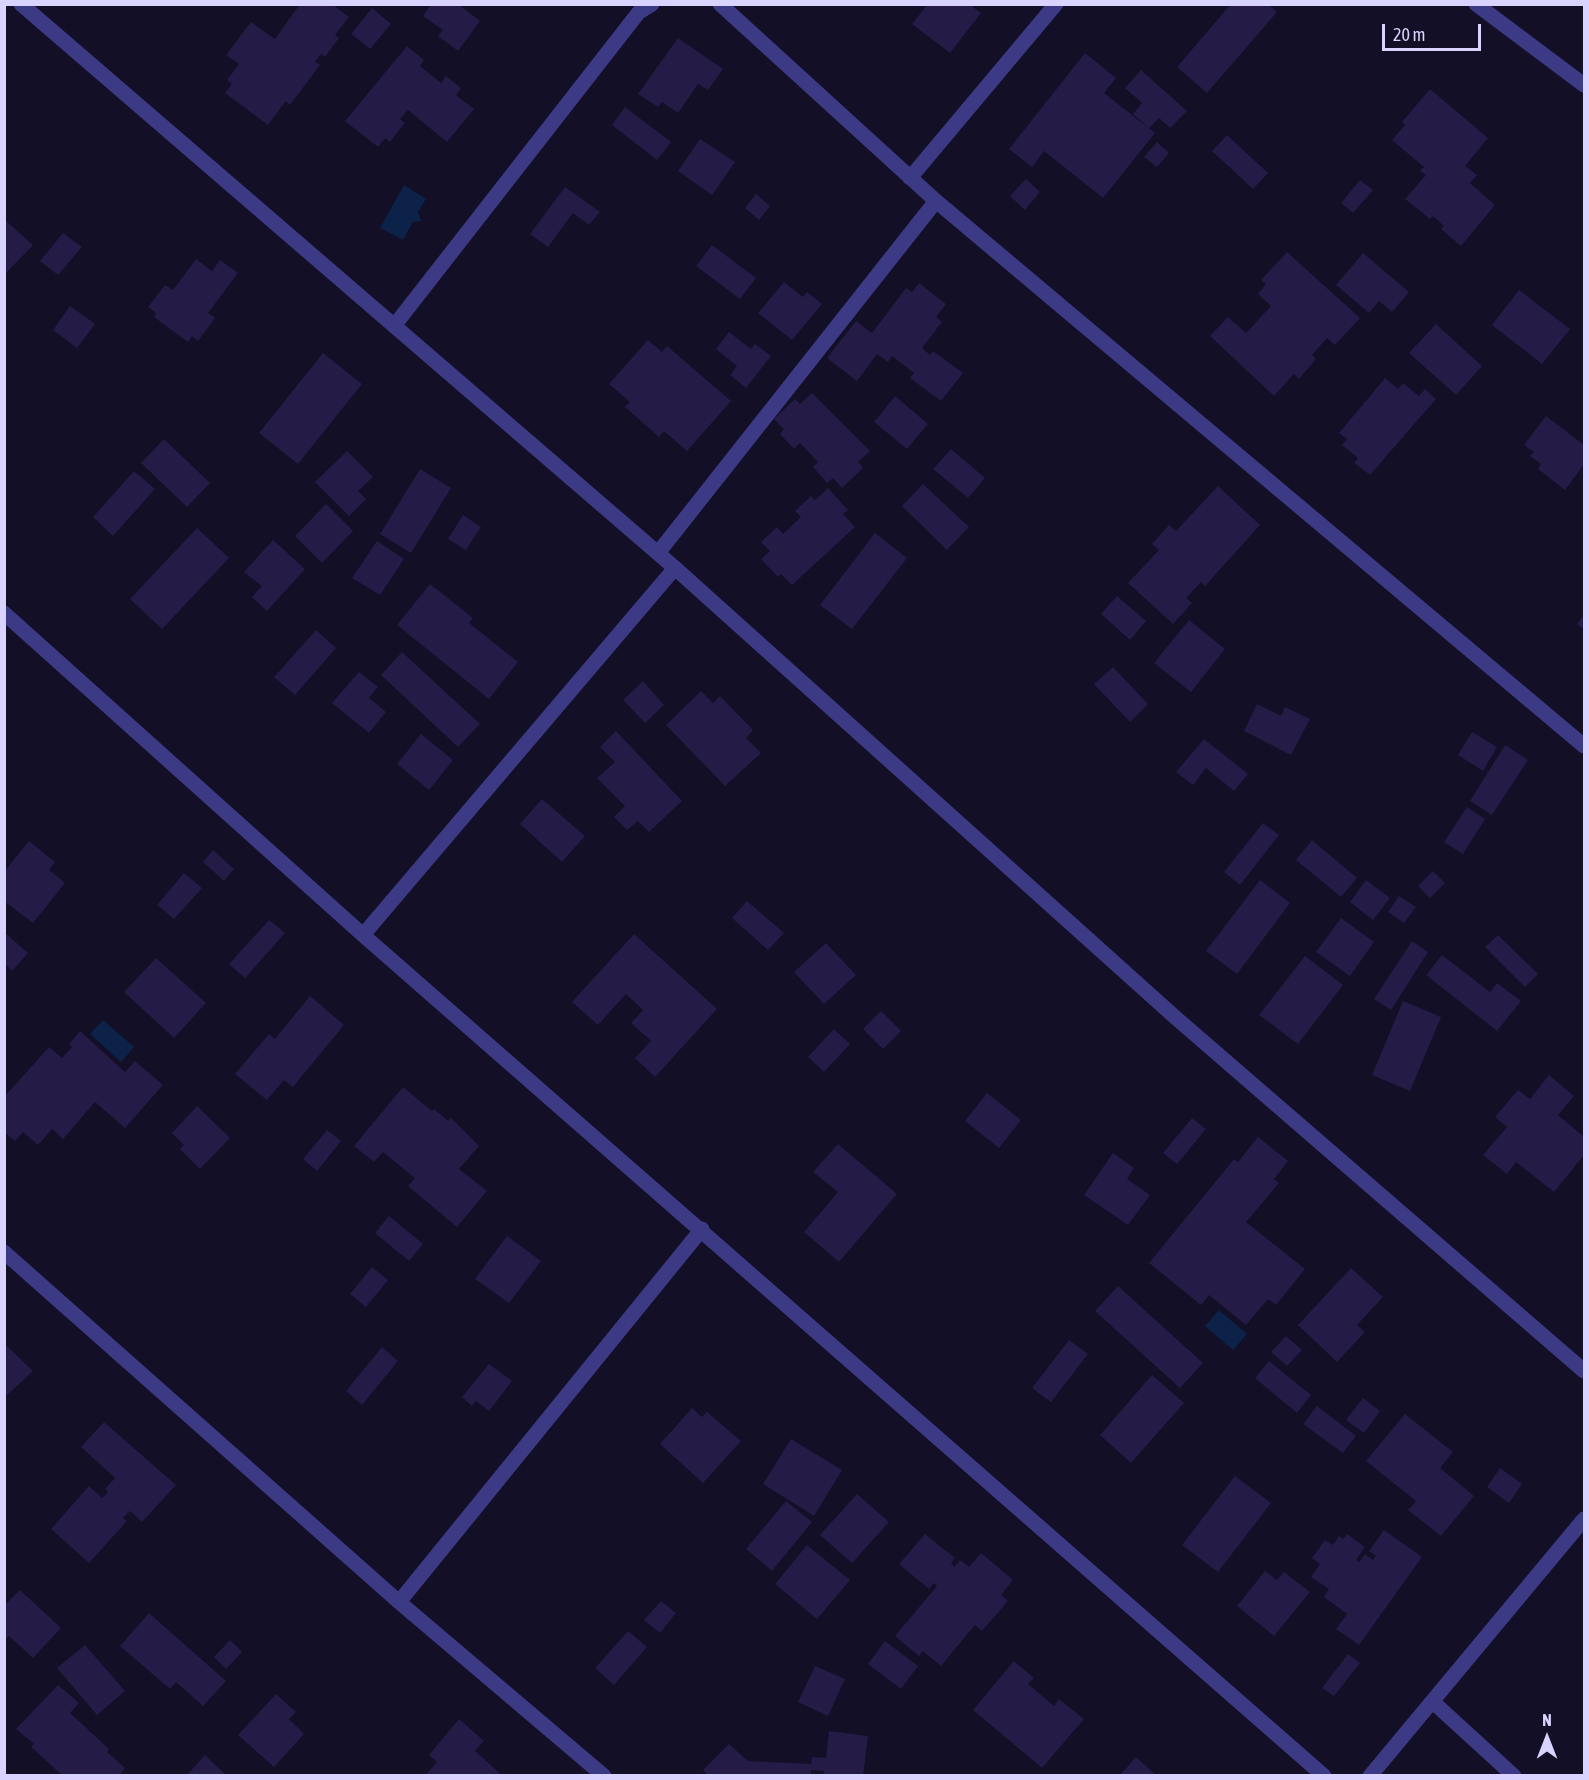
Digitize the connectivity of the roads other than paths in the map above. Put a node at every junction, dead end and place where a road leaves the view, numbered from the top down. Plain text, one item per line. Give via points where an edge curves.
1 (21, 4) edge
2 (720, 4) edge
3 (1056, 4) edge
4 (1476, 4) edge
5 (644, 7) edge
6 (1584, 86) edge
7 (910, 178) junction
8 (936, 201) junction
9 (394, 326) junction
10 (658, 553) junction
11 (675, 568) junction
12 (4, 613) edge
13 (1584, 746) edge
14 (363, 935) junction
15 (702, 1229) junction
16 (4, 1252) edge
17 (1584, 1371) edge
18 (1584, 1519) edge
19 (399, 1602) junction
20 (1433, 1702) junction
21 (604, 1776) edge
22 (1324, 1776) edge
23 (1370, 1776) edge
24 (1514, 1776) edge

1 - 9 street
2 - 7 street
3 - 7 street
4 - 6 street
5 - 9 street
7 - 8 street
8 - 10 street
8 - 13 street
9 - 10 street
10 - 11 street
11 - 14 street
11 - 17 street via 1176,1018
12 - 14 street
14 - 15 street
15 - 19 street
15 - 22 street
16 - 19 street
18 - 20 street
19 - 21 street
20 - 23 street
20 - 24 street

